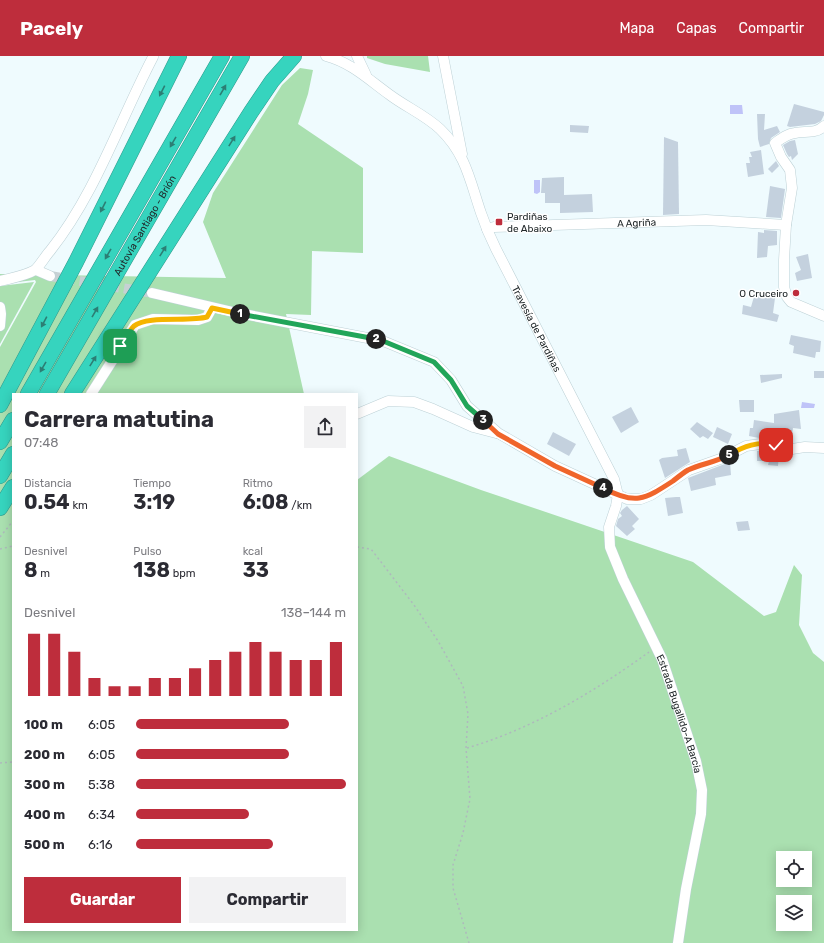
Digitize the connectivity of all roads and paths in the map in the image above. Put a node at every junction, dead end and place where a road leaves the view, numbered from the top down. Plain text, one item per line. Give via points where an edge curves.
1 (180, 56) edge
2 (294, 56) edge
3 (326, 56) edge
4 (357, 56) edge
5 (443, 56) edge
6 (153, 57) edge
7 (221, 58) edge
8 (239, 62) edge
9 (366, 75) junction
10 (824, 126) edge
11 (462, 158) junction
12 (786, 224) junction
13 (487, 229) junction
14 (36, 270) junction
15 (50, 276) tunnel mouth
16 (0, 281) edge
17 (152, 293) tunnel mouth
18 (0, 307) edge
19 (212, 308) junction
20 (824, 316) edge
21 (0, 326) edge
22 (29, 393) edge
23 (48, 393) edge
24 (73, 393) edge
25 (92, 393) edge
26 (0, 405) edge
27 (358, 414) edge
28 (12, 422) edge
29 (498, 434) junction
30 (0, 442) edge
31 (824, 448) edge
32 (12, 456) edge
33 (0, 476) edge
34 (12, 489) edge
35 (618, 495) junction
36 (0, 508) edge
37 (12, 522) edge
38 (0, 537) edge
39 (12, 546) edge
40 (358, 547) edge
41 (0, 549) edge
42 (657, 647) junction
43 (466, 748) junction
44 (12, 762) edge
45 (0, 764) edge
46 (469, 943) edge
47 (678, 943) edge

1 -> 26 highway
24 -> 2 highway via 251,112 272,81
3 - 9 street via 346,63
4 - 9 street
5 - 11 street
6 - 14 street via 104,162 73,217
7 -> 22 highway, Autovía Santiago - Brión
23 -> 8 highway, Autovía Santiago - Brión
9 - 11 street via 392,97 439,128
10 - 12 street via 809,132 796,132 775,143 790,170 792,188
11 - 13 street, Travesía de Pardiñas
12 - 13 street, A Agriña via 706,220
12 - 20 street via 784,287 787,298 796,305
13 - 35 street, Travesía de Pardiñas via 611,473
14 - 15 street
14 - 16 street
17 - 19 street
18 - 21 street
19 - 25 street via 207,317 198,320 153,319 135,325
19 - 29 street via 383,341 434,362 451,380 467,406
27 - 29 street via 388,401 414,402 473,427
28 - 30 highway
29 - 35 street via 555,466
31 - 35 street via 792,449 767,443 751,445 689,470 641,499
32 - 33 highway
34 - 36 highway
35 - 42 street, Estrada Bugallido-A Barcia via 609,527 610,547 623,580
37 - 38 path
39 - 41 path
40 - 43 path via 371,549 414,605 463,686 468,714
42 - 43 path via 545,718
42 - 47 street, Estrada Bugallido-A Barcia via 696,761 702,790 701,814
43 - 46 path via 470,799 454,865 453,888
44 - 45 path

